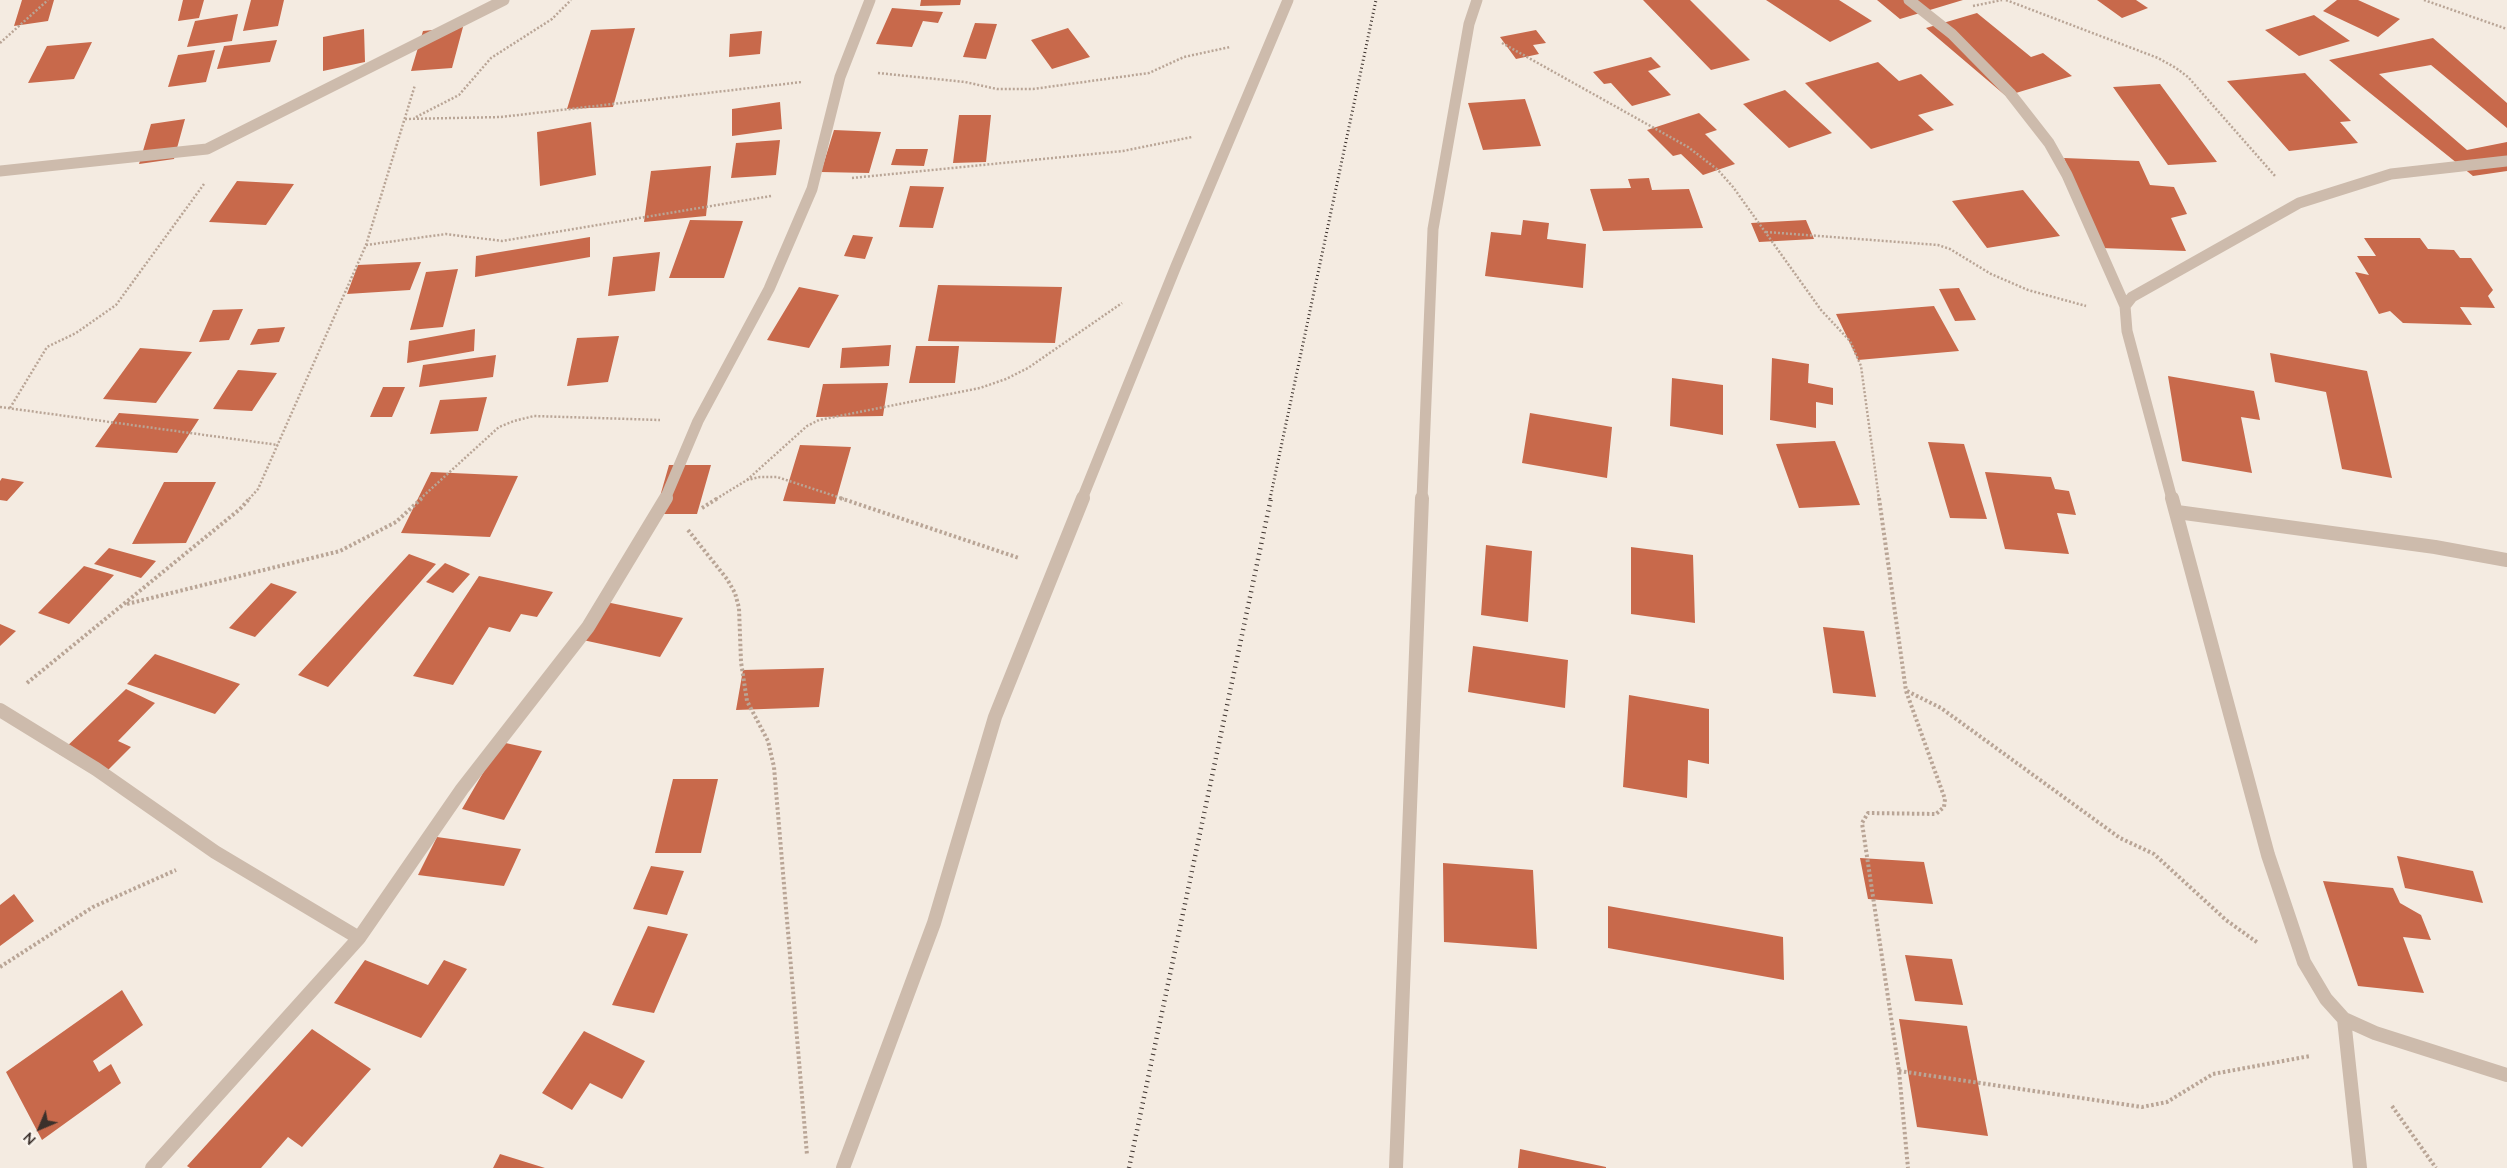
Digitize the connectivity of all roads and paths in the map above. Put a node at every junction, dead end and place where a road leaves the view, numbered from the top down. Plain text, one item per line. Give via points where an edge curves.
1 (48, 0) edge
2 (504, 0) edge
3 (571, 0) edge
4 (870, 0) edge
5 (1288, 0) edge
6 (1477, 0) edge
7 (1909, 0) edge
8 (2006, 0) edge
9 (2424, 0) edge
10 (1469, 24) junction
11 (2507, 29) edge
12 (1271, 39) junction
13 (0, 43) edge
14 (418, 43) junction
15 (841, 73) junction
16 (1238, 118) junction
17 (405, 119) junction
18 (414, 119) junction
19 (242, 132) junction
20 (2507, 161) edge
21 (0, 172) edge
22 (813, 185) junction
23 (2299, 203) junction
24 (1765, 232) junction
25 (366, 245) junction
26 (1126, 300) dead end
27 (2125, 311) junction
28 (0, 408) edge
29 (10, 408) junction
30 (698, 421) junction
31 (278, 445) junction
32 (747, 480) junction
33 (664, 502) junction
34 (2177, 512) junction
35 (681, 522) junction
36 (2507, 560) edge
37 (1054, 570) junction
38 (124, 605) junction
39 (23, 687) dead end
40 (1906, 691) junction
41 (0, 710) edge
42 (215, 852) junction
43 (359, 938) junction
44 (2304, 962) junction
45 (0, 967) edge
46 (2344, 1020) junction
47 (2347, 1044) junction
48 (1898, 1071) junction
49 (2507, 1075) edge
50 (808, 1158) dead end
51 (152, 1168) edge
52 (843, 1168) edge
53 (1396, 1168) edge
54 (1908, 1168) edge
55 (2360, 1168) edge

1 - 13 path
2 - 14 street
3 - 18 path via 552,19 491,58 459,94
4 - 15 street
5 - 12 street
6 - 10 street
7 - 27 street via 1958,40 2010,93 2049,144 2067,175
8 - 23 path via 2158,58 2188,76
9 - 11 path
10 - 24 path via 1688,148 1718,170
10 - 53 street via 1433,228
12 - 15 path via 1191,55 1149,73 1033,89 997,89 965,82
12 - 16 street
14 - 17 path via 419,71
14 - 19 street
15 - 18 path via 501,117
15 - 22 street
16 - 22 path via 1183,140 1124,151
16 - 37 street
17 - 18 path
17 - 25 path
19 - 21 street via 219,144 194,151
19 - 29 path via 116,304 76,333 47,347
20 - 23 street via 2391,174
22 - 25 path via 502,241 446,234
22 - 30 street via 769,289
23 - 27 street via 2132,297
24 - 27 path via 1938,246 2028,290
24 - 40 path via 1821,310 1850,342 1861,366
25 - 31 path
26 - 32 path via 1028,368 1006,379 980,388 819,420 807,426
27 - 34 street via 2127,331
28 - 29 path
29 - 31 path
30 - 33 street
30 - 38 path via 534,416 514,420 499,427 396,522 366,540 340,551
31 - 38 path via 258,489 240,508
32 - 35 path
32 - 37 path via 777,476
33 - 35 path
33 - 43 street via 588,627 462,789
34 - 36 street via 2435,547
34 - 44 street via 2268,855
35 - 50 path via 735,593 747,701 768,741 774,766
37 - 52 street via 995,717 934,923
38 - 39 path
40 - 44 path via 1941,708 2120,838 2154,854 2226,920 2258,943
40 - 48 path via 1945,799 1944,807 1936,814 1868,813 1862,823
41 - 42 street via 96,769
42 - 43 street
42 - 45 path via 93,908
43 - 51 street
44 - 46 street via 2326,999
46 - 47 street
46 - 49 street
47 - 48 path via 2329,1054 2213,1074 2167,1102 2142,1106
47 - 55 street
48 - 54 path

